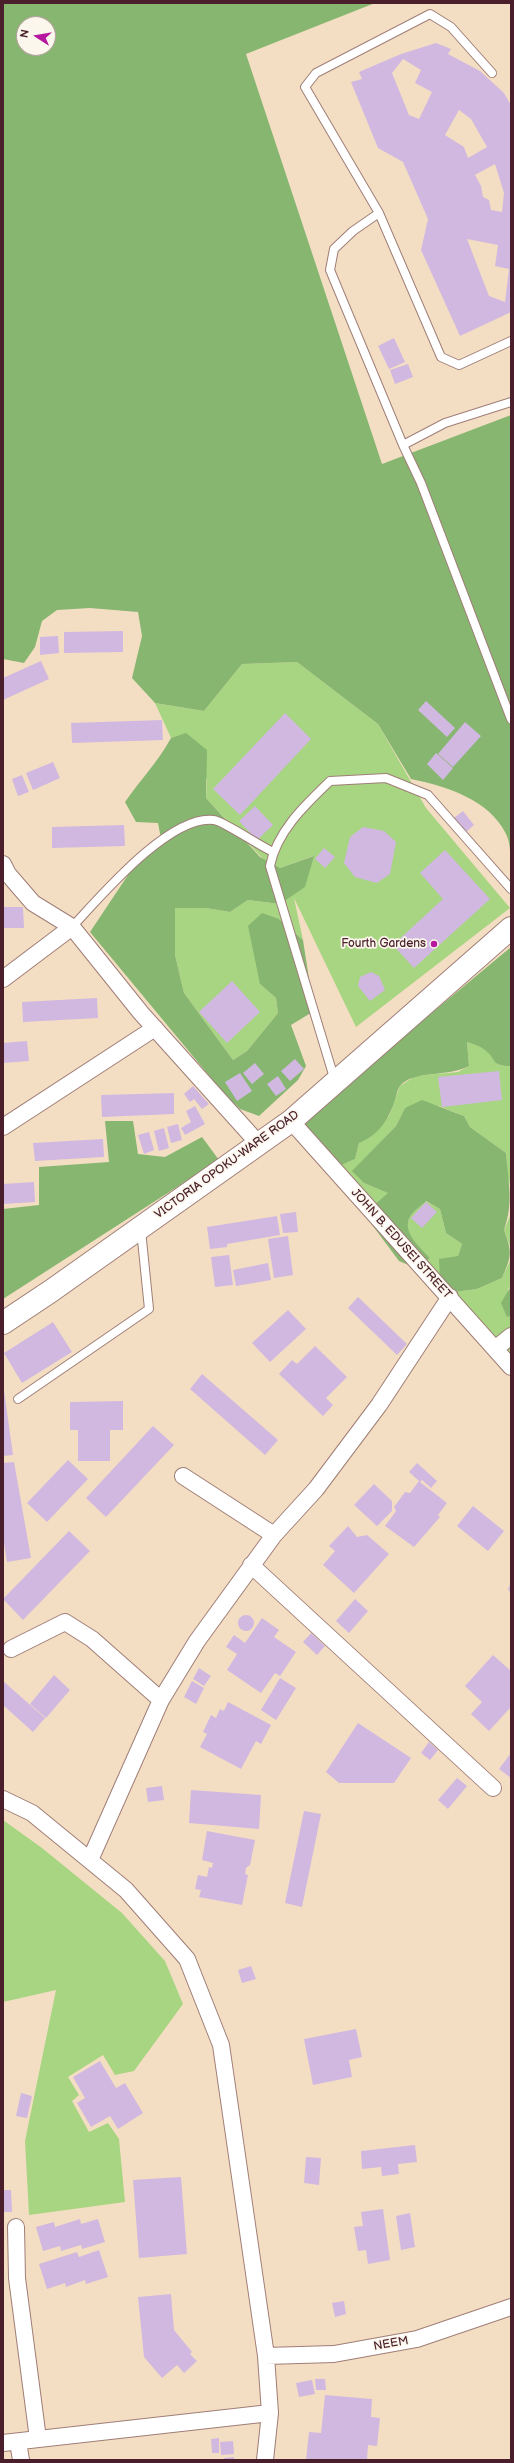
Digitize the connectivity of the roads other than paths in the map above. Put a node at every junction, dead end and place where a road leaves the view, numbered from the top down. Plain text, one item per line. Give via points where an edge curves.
1 (492, 73) dead end
2 (379, 213) junction
3 (511, 341) edge
4 (511, 402) edge
5 (403, 445) junction
6 (511, 720) edge
7 (273, 852) junction
8 (3, 864) edge
9 (511, 889) edge
10 (72, 927) junction
11 (511, 928) edge
12 (3, 979) edge
13 (155, 1028) junction
14 (336, 1081) junction
15 (291, 1121) junction
16 (3, 1127) edge
17 (258, 1143) junction
18 (141, 1227) junction
19 (450, 1297) junction
20 (3, 1323) edge
21 (511, 1336) edge
22 (495, 1349) junction
23 (511, 1366) edge
24 (18, 1399) dead end
25 (183, 1476) dead end
26 (274, 1535) junction
27 (251, 1565) junction
28 (11, 1649) dead end
29 (161, 1700) junction
30 (493, 1788) dead end
31 (3, 1799) edge
32 (90, 1860) junction
33 (16, 2227) dead end
34 (511, 2307) edge
35 (266, 2356) junction
36 (270, 2414) junction
37 (38, 2440) junction
38 (10, 2443) edge
39 (21, 2460) edge
40 (265, 2460) edge

1 - 2 lane via 451,27 430,14 316,73 305,87
2 - 3 lane via 441,357 459,365
2 - 5 lane via 352,232 334,249 330,270
4 - 5 lane via 444,423
5 - 6 lane via 421,483
7 - 9 lane via 298,811 330,780 386,778 428,794
7 - 10 lane via 216,820 198,819 180,827 122,872
7 - 14 lane via 270,866 276,892
8 - 10 street via 8,874 33,903
10 - 12 street
10 - 13 street
11 - 14 main road, VICTORIA OPOKU-WARE ROAD
13 - 16 street
13 - 17 street
14 - 15 main road, VICTORIA OPOKU-WARE ROAD
15 - 17 main road, VICTORIA OPOKU-WARE ROAD
15 - 19 street, JOHN B. EDUSEI STREET
17 - 18 main road, VICTORIA OPOKU-WARE ROAD
18 - 20 main road, VICTORIA OPOKU-WARE ROAD
18 - 24 lane via 149,1309
19 - 22 street, JOHN B. EDUSEI STREET
19 - 26 street via 379,1405 316,1489
21 - 22 street
22 - 23 street, JOHN B. EDUSEI STREET
25 - 26 street
26 - 27 street
27 - 29 street via 197,1641
27 - 30 street
28 - 29 street via 65,1622 92,1639
29 - 32 street
31 - 32 street via 32,1813
32 - 35 street via 126,1890 187,1960 221,2044
33 - 37 street via 17,2278
34 - 35 street, NEEM via 417,2339 334,2354
35 - 36 street
36 - 37 street
36 - 40 street
37 - 38 street
38 - 39 street

